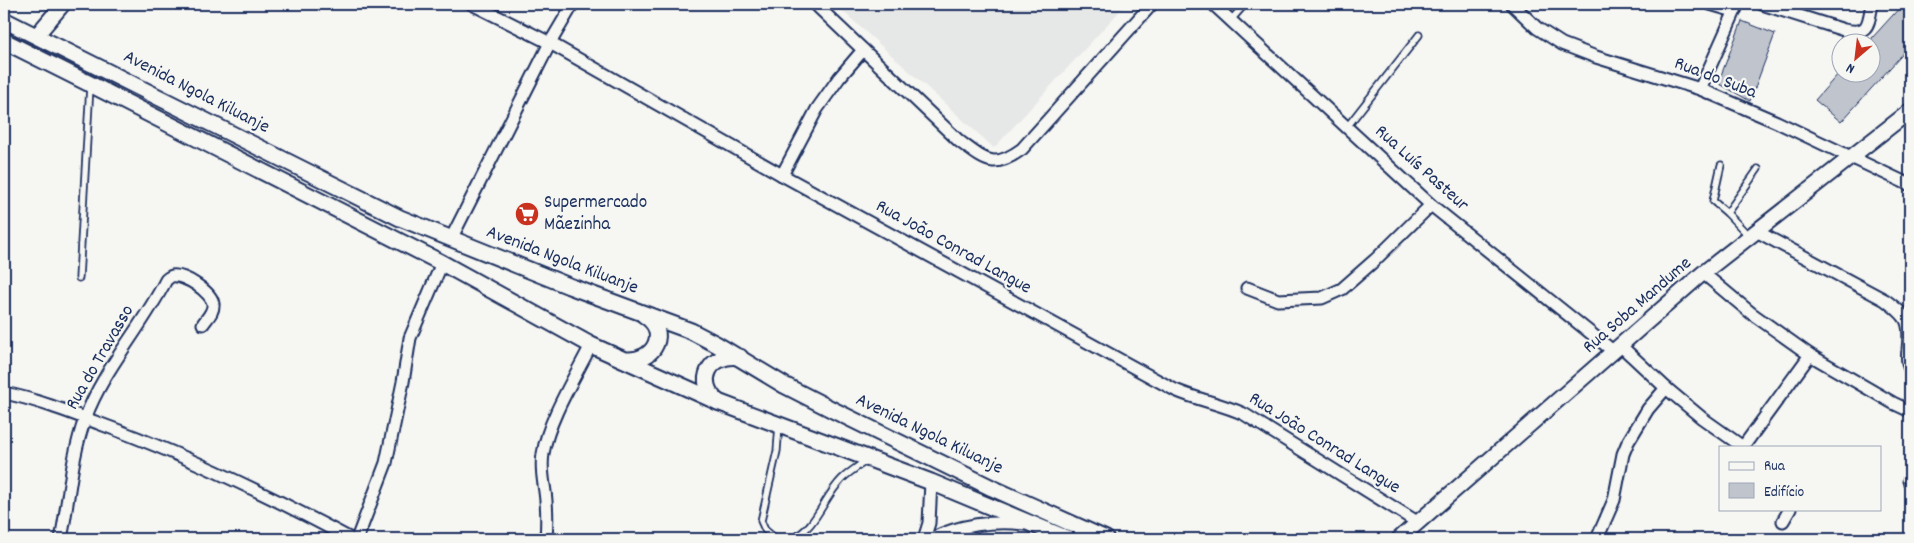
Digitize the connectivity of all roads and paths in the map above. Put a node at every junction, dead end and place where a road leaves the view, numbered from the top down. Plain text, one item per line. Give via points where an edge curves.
1 (63, 4) edge
2 (472, 4) edge
3 (573, 4) edge
4 (814, 4) edge
5 (1152, 4) edge
6 (1213, 4) edge
7 (1245, 4) edge
8 (1512, 4) edge
9 (1710, 4) edge
10 (1762, 4) edge
11 (1872, 4) edge
12 (1736, 8) edge
13 (4, 20) edge
14 (1231, 20) junction
15 (1419, 35) dead end
16 (36, 36) junction
17 (4, 41) edge
18 (550, 43) junction
19 (863, 50) junction
20 (90, 84) junction
21 (1700, 89) junction
22 (1910, 111) edge
23 (1347, 127) junction
24 (1852, 158) junction
25 (1721, 166) dead end
26 (1758, 169) dead end
27 (782, 175) junction
28 (1910, 185) edge
29 (1431, 205) junction
30 (1727, 213) junction
31 (1755, 235) junction
32 (451, 239) junction
33 (442, 263) junction
34 (1703, 273) junction
35 (79, 278) dead end
36 (1247, 288) dead end
37 (642, 314) junction
38 (202, 324) dead end
39 (591, 345) junction
40 (1617, 349) junction
41 (1810, 355) junction
42 (740, 358) junction
43 (626, 360) junction
44 (1910, 370) edge
45 (1666, 388) junction
46 (4, 394) edge
47 (718, 402) junction
48 (1910, 411) edge
49 (85, 418) junction
50 (779, 425) junction
51 (1742, 446) edge
52 (1744, 446) edge
53 (869, 459) junction
54 (931, 482) junction
55 (1789, 510) edge
56 (1783, 521) dead end
57 (1417, 522) junction
58 (1040, 527) junction
59 (61, 539) edge
60 (351, 539) edge
61 (357, 539) edge
62 (546, 539) edge
63 (776, 539) edge
64 (792, 539) edge
65 (924, 539) edge
66 (931, 539) edge
67 (1068, 539) edge
68 (1106, 539) edge
69 (1399, 539) edge
70 (1597, 539) edge

1 - 16 street
2 - 18 street, Rua João Conrad Langue
3 - 18 street
4 - 19 street
5 - 19 street via 1040,131 1008,160 992,162 960,141
6 - 14 street, Rua Luís Pasteur
7 - 14 lane
8 - 21 street, Rua do Suba via 1537,28 1562,44
9 - 12 street
10 - 11 street via 1857,33 1868,24
12 - 21 street
13 - 16 main road, Avenida Ngola Kiluanje
14 - 23 street, Rua Luís Pasteur
15 - 23 lane
16 - 32 main road, Avenida Ngola Kiluanje via 400,218
17 - 20 main road, Avenida Ngola Kiluanje
18 - 27 street, Rua João Conrad Langue
18 - 32 street
19 - 27 street via 817,109
20 - 33 main road, Avenida Ngola Kiluanje
20 - 35 lane
21 - 24 street, Rua do Suba
22 - 24 street, Rua Soba Mandume
23 - 29 street, Rua Luís Pasteur
24 - 28 street, Rua do Suba
24 - 31 street, Rua Soba Mandume
25 - 30 lane via 1712,201
26 - 30 lane
27 - 57 street, Rua João Conrad Langue via 1176,390 1244,414
29 - 36 street via 1342,289 1322,298 1278,300
29 - 40 street, Rua Luís Pasteur
30 - 31 lane
31 - 34 street, Rua Soba Mandume
31 - 44 street via 1897,309 1909,323 1907,356
32 - 37 main road, Avenida Ngola Kiluanje
33 - 39 main road, Avenida Ngola Kiluanje
33 - 61 street via 410,338 386,463
34 - 40 street, Rua Soba Mandume
34 - 41 street
37 - 42 main road, Avenida Ngola Kiluanje via 691,331
37 - 43 main road via 649,318 657,332 654,348 643,359
38 - 49 street, Rua do Travasso via 212,312 211,296 182,277 172,276 166,280
39 - 43 main road, Avenida Ngola Kiluanje
39 - 62 street via 558,412 543,454
40 - 45 street, Rua Luís Pasteur
40 - 57 street, Rua Soba Mandume
41 - 48 street
41 - 52 street
42 - 47 main road via 724,357 711,366 707,374 708,390
42 - 68 main road, Avenida Ngola Kiluanje via 843,416
43 - 47 main road, Avenida Ngola Kiluanje
45 - 51 street, Rua Luís Pasteur
45 - 70 street via 1648,409 1628,442 1614,500
46 - 49 street
47 - 50 main road, Avenida Ngola Kiluanje
49 - 59 street, Rua do Travasso
49 - 60 street via 242,483
50 - 53 main road, Avenida Ngola Kiluanje
50 - 63 lane via 777,451 761,521 765,530
53 - 54 main road, Avenida Ngola Kiluanje
53 - 64 lane via 841,480 820,513
54 - 58 main road, Avenida Ngola Kiluanje
54 - 65 street
55 - 56 street
57 - 69 street, Rua Soba Mandume
58 - 66 street via 995,523 946,531
58 - 67 main road, Avenida Ngola Kiluanje

